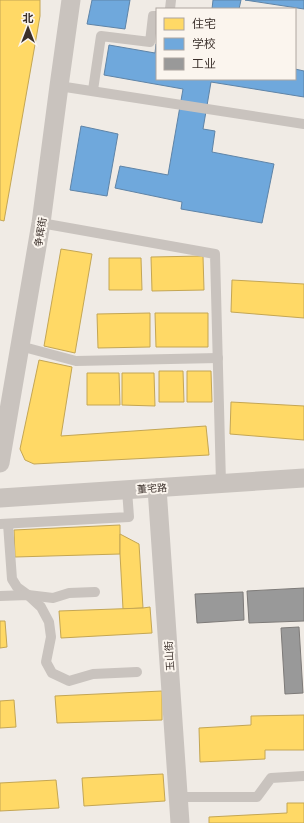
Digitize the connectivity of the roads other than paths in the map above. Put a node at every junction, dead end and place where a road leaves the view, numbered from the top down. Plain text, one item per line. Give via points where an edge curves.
1 (71, 0) edge
2 (156, 16) edge
3 (59, 86) junction
4 (93, 90) junction
5 (304, 124) edge
6 (41, 223) junction
7 (20, 346) junction
8 (218, 358) junction
9 (0, 463) edge
10 (304, 478) edge
11 (221, 483) junction
12 (158, 488) junction
13 (127, 490) junction
14 (0, 498) edge
15 (4, 524) edge
16 (95, 592) dead end
17 (28, 595) junction
18 (0, 596) edge
19 (137, 672) dead end
20 (304, 776) edge
21 (178, 797) junction
22 (180, 823) edge

1 - 3 street, 争辉街
2 - 4 lane via 153,16 150,42 102,36
3 - 4 lane
3 - 6 street, 争辉街
4 - 5 lane
6 - 7 street, 争辉街
6 - 8 lane via 215,254
7 - 8 lane via 76,361
7 - 9 street, 争辉街
8 - 11 lane
10 - 11 street, 董宅路
11 - 12 street, 董宅路
12 - 13 street, 董宅路
12 - 21 street, 玉山街
13 - 14 street, 董宅路
13 - 15 lane via 129,517
15 - 17 lane via 12,579 17,587
16 - 17 lane via 69,593 53,598
17 - 18 lane
17 - 19 lane via 41,608 49,622 51,637 46,662 52,673 69,681 93,674
20 - 21 lane via 271,778 257,796
21 - 22 street, 玉山街

